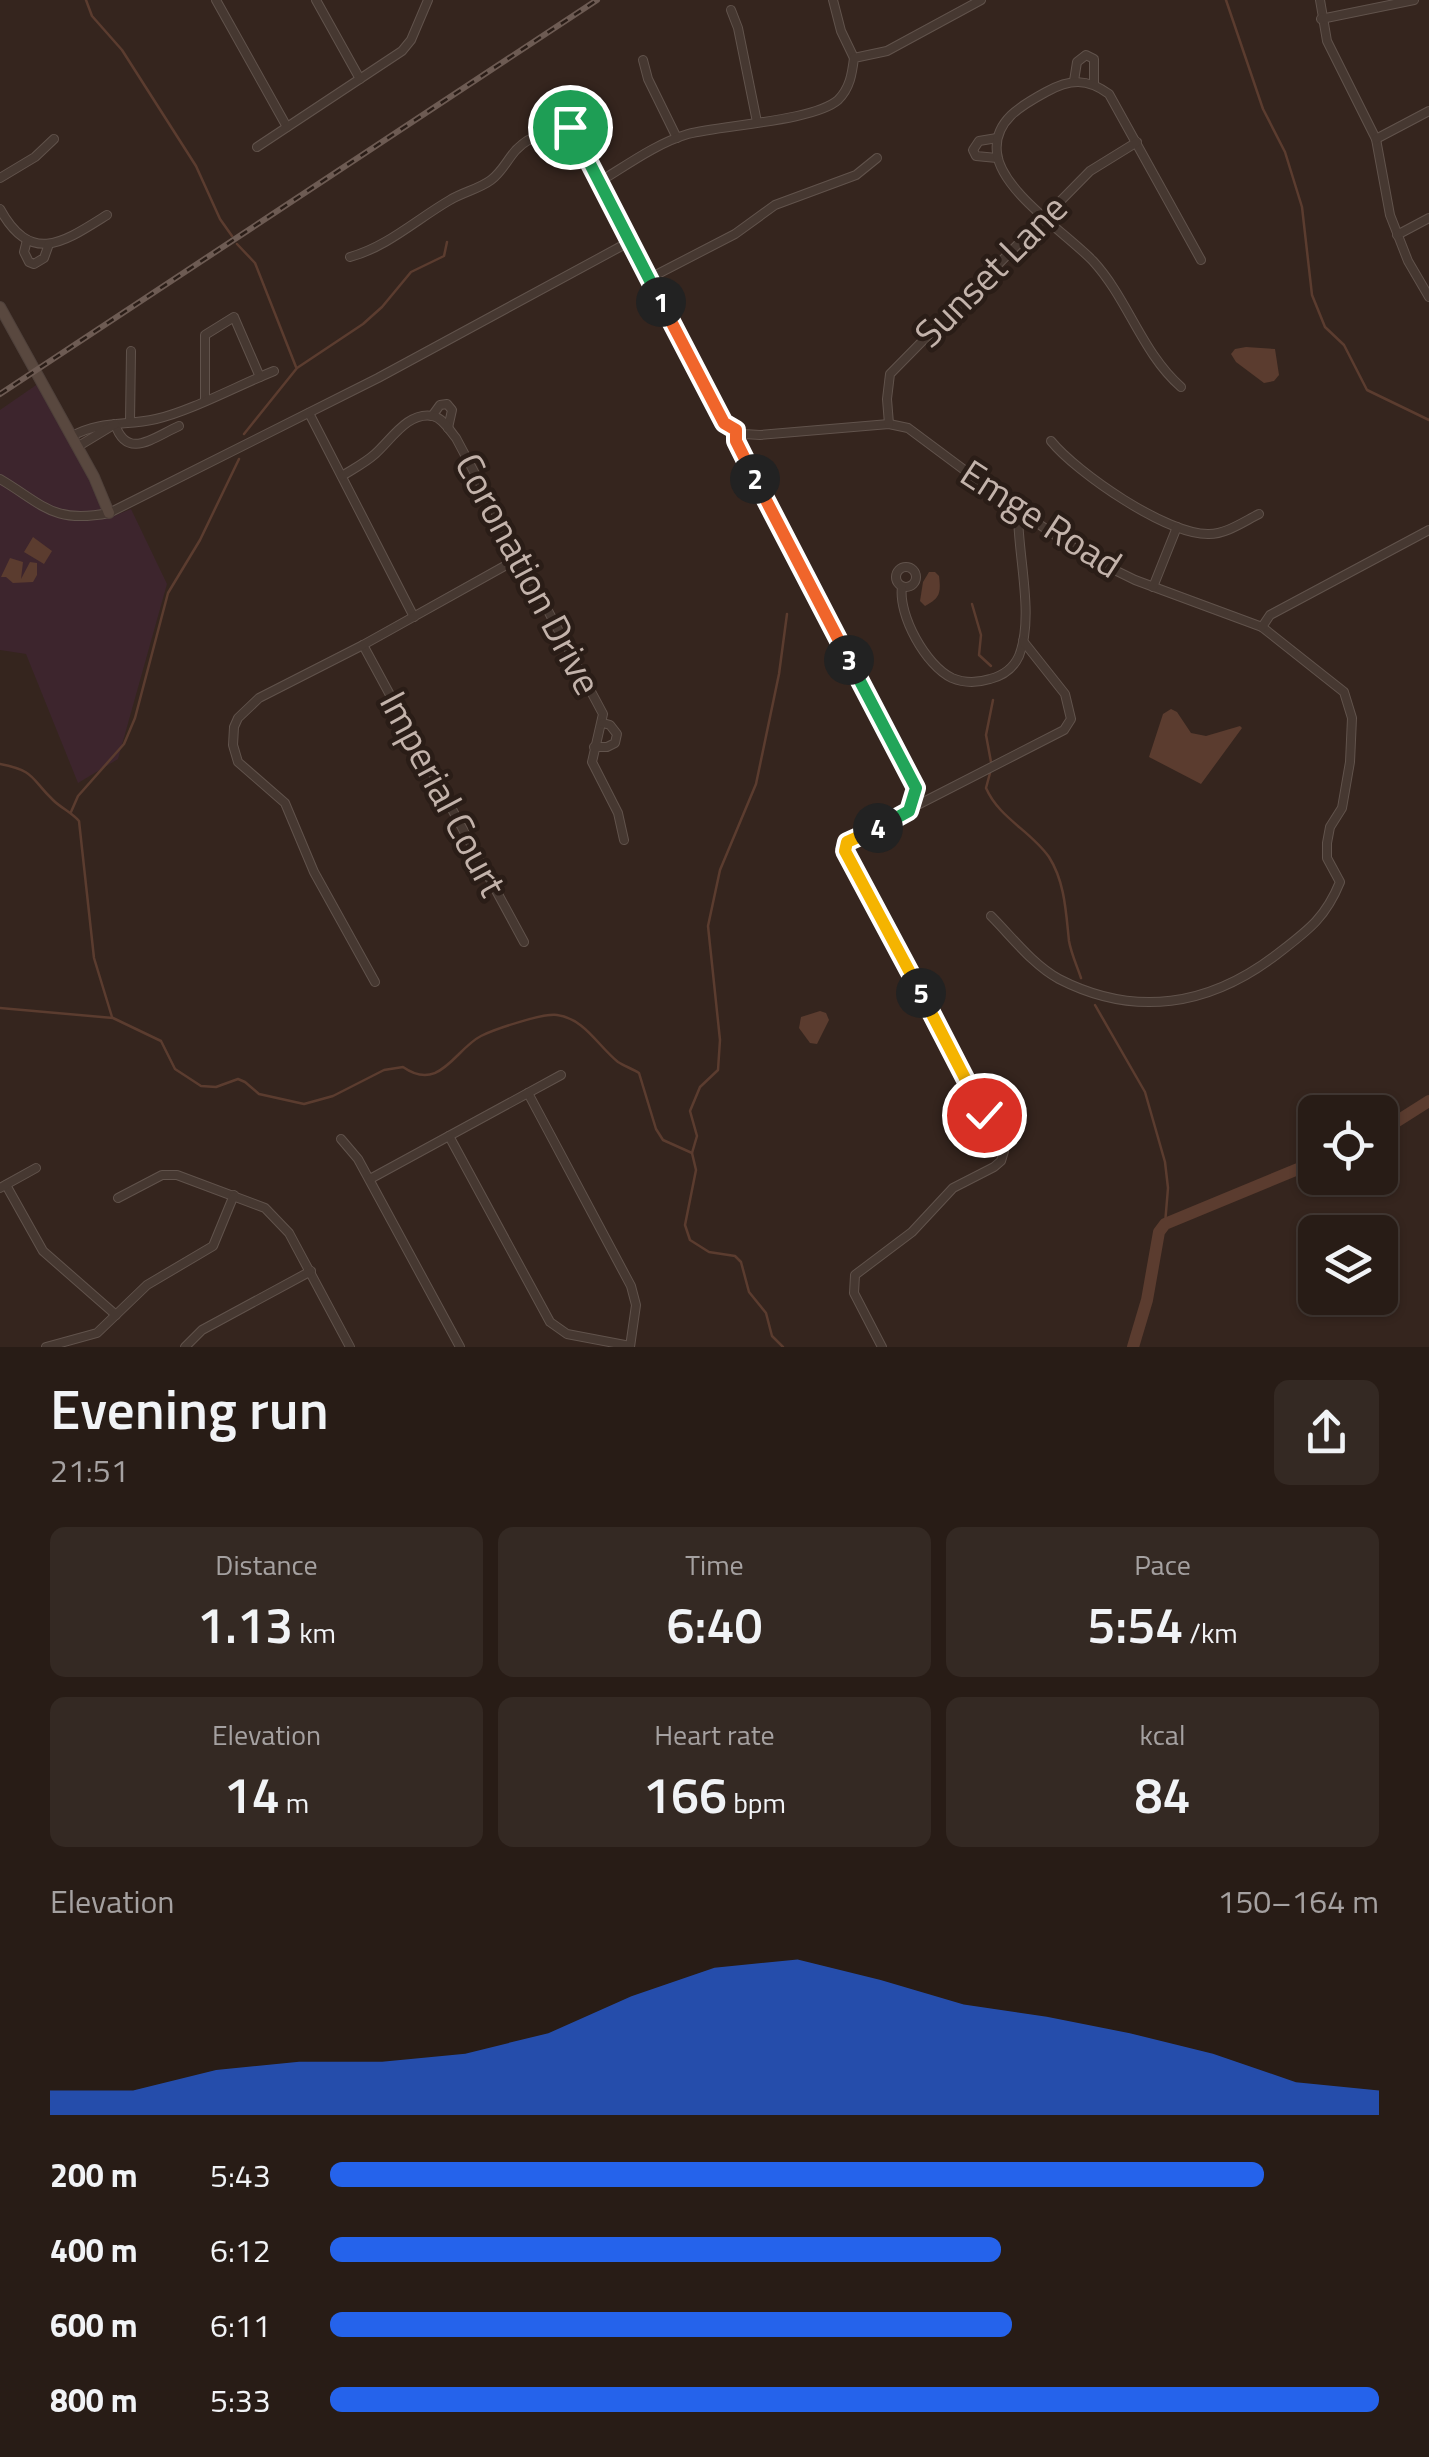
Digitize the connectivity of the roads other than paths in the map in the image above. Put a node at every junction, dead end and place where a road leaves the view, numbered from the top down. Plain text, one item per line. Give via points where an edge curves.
1 (216, 0) edge
2 (316, 0) edge
3 (428, 0) edge
4 (832, 0) edge
5 (982, 0) edge
6 (1320, 0) edge
7 (1414, 0) edge
8 (732, 10) dead end
9 (1321, 20) junction
10 (854, 58) junction
11 (643, 60) dead end
12 (360, 79) junction
13 (1074, 81) junction
14 (1094, 84) junction
15 (1429, 112) edge
16 (758, 122) junction
17 (287, 127) junction
18 (541, 137) junction
19 (54, 138) dead end
20 (676, 138) junction
21 (997, 138) junction
22 (1376, 139) junction
23 (565, 141) junction
24 (1137, 142) junction
25 (257, 146) dead end
26 (877, 158) dead end
27 (997, 158) junction
28 (0, 178) edge
29 (599, 182) junction
30 (0, 208) edge
31 (107, 214) dead end
32 (1044, 216) junction
33 (1429, 218) edge
34 (1397, 235) junction
35 (27, 240) junction
36 (629, 242) junction
37 (49, 244) junction
38 (350, 257) dead end
39 (1201, 260) dead end
40 (648, 279) junction
41 (1429, 297) edge
42 (0, 307) edge
43 (131, 351) dead end
44 (274, 371) dead end
45 (260, 376) junction
46 (1181, 387) dead end
47 (205, 399) junction
48 (309, 413) junction
49 (432, 416) junction
50 (130, 422) junction
51 (115, 424) junction
52 (889, 424) junction
53 (179, 426) dead end
54 (448, 428) junction
55 (736, 430) junction
56 (1051, 441) dead end
57 (75, 442) junction
58 (342, 476) junction
59 (0, 479) edge
60 (1018, 510) junction
61 (108, 513) junction
62 (1259, 514) dead end
63 (1176, 527) junction
64 (1429, 530) edge
65 (519, 558) junction
66 (1153, 586) junction
67 (902, 587) dead end
68 (414, 616) junction
69 (1262, 626) junction
70 (1022, 642) junction
71 (363, 645) junction
72 (603, 722) junction
73 (594, 747) junction
74 (909, 811) junction
75 (624, 840) dead end
76 (991, 916) dead end
77 (524, 942) dead end
78 (375, 982) dead end
79 (561, 1075) dead end
80 (528, 1093) junction
81 (449, 1136) junction
82 (341, 1139) dead end
83 (36, 1168) dead end
84 (370, 1179) junction
85 (3, 1186) edge
86 (234, 1195) junction
87 (118, 1198) dead end
88 (311, 1272) junction
89 (116, 1315) junction
90 (630, 1346) edge
91 (46, 1347) edge
92 (185, 1347) edge
93 (350, 1347) edge
94 (460, 1347) edge
95 (882, 1347) edge

1 - 17 street
2 - 12 street
3 - 12 street via 402,51
4 - 10 street
5 - 10 street via 887,51
6 - 9 street
7 - 9 street
8 - 16 street
9 - 22 street
10 - 16 street via 850,84 836,102
11 - 20 street
12 - 17 street
13 - 14 street
13 - 14 street via 1077,62 1086,55 1094,58
13 - 21 street via 1014,112
14 - 24 street via 1110,94
15 - 22 street
16 - 20 street
17 - 25 street
18 - 23 street
18 - 23 street via 546,116 556,112 569,121
18 - 38 street via 516,150 488,183
19 - 28 street
20 - 29 street
21 - 27 street
21 - 27 street via 979,141 972,150
22 - 34 street
23 - 29 street via 587,158
24 - 32 street, Sunset Lane via 1090,171
24 - 39 street
26 - 40 street via 856,176 775,205
27 - 32 street
29 - 36 street
30 - 35 street via 11,230
31 - 37 street via 70,239
32 - 46 street via 1111,283 1160,366
32 - 52 street, Sunset Lane via 890,374
33 - 34 street
34 - 41 street
35 - 37 street
35 - 37 street via 24,252 34,264
36 - 40 street
36 - 48 street
40 - 55 street via 724,423
42 - 57 street
43 - 50 street
44 - 45 street
45 - 47 street
45 - 47 street via 234,318 206,335
47 - 50 street
48 - 58 street
48 - 61 street
49 - 54 street, Coronation Drive
49 - 54 street, Coronation Drive via 447,404
49 - 58 street, Coronation Drive via 413,420
50 - 51 street
51 - 53 street via 127,444
51 - 57 street
52 - 55 street via 760,435
52 - 60 street, Emge Road via 908,428
54 - 65 street, Coronation Drive
55 - 74 street via 746,462 912,776
56 - 63 street via 1072,464
57 - 61 street
58 - 68 street
59 - 61 street via 56,514
60 - 66 street, Emge Road via 1086,556
60 - 70 street
62 - 63 street via 1220,533
63 - 66 street
64 - 69 street via 1270,615
65 - 68 street
65 - 72 street, Coronation Drive
66 - 69 street, Emge Road
67 - 70 street via 902,604 920,641 957,680 981,682 1006,672
68 - 71 street
69 - 76 street, Emge Road via 1344,692 1352,718 1346,791 1327,843 1340,882 1311,929 1238,980 1142,1005 1057,978
70 - 74 street via 1065,694 1071,719 1064,730
71 - 77 street, Imperial Court
71 - 78 street via 259,698 238,718 233,744 244,770 285,803 314,872
72 - 73 street, Coronation Drive
72 - 73 street, Coronation Drive via 616,734 615,743
73 - 75 street, Coronation Drive via 594,770 618,813
74 - 95 street via 855,837 845,851 1004,1156 953,1188 912,1232 855,1275 854,1293
79 - 80 street
80 - 81 street
80 - 90 street via 631,1286 636,1305
81 - 84 street
81 - 90 street via 550,1322 567,1334
82 - 84 street
83 - 85 street
84 - 94 street
85 - 89 street via 43,1251
86 - 87 street via 162,1175
86 - 88 street via 277,1218
86 - 89 street via 213,1246 147,1284
88 - 92 street via 202,1330
88 - 93 street
89 - 91 street via 97,1333

